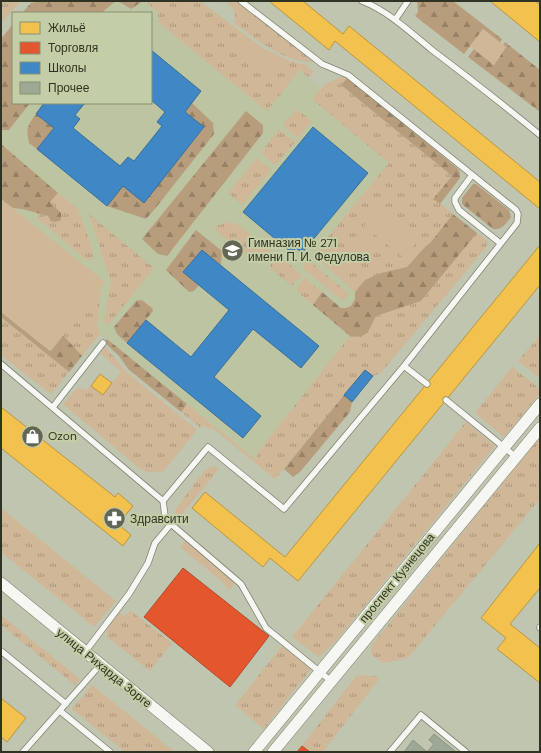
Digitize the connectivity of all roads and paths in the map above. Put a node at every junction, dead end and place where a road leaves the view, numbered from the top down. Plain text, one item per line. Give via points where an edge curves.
1 (241, 1) edge
2 (362, 1) edge
3 (408, 1) edge
4 (395, 20) junction
5 (540, 135) edge
6 (472, 176) junction
7 (500, 243) junction
8 (103, 343) dead end
9 (1, 364) edge
10 (404, 366) junction
11 (426, 384) dead end
12 (446, 400) dead end
13 (540, 404) edge
14 (53, 407) junction
15 (528, 418) junction
16 (540, 428) edge
17 (504, 448) junction
18 (516, 457) junction
19 (163, 501) junction
20 (171, 524) junction
21 (1, 583) edge
22 (1, 651) edge
23 (85, 652) junction
24 (100, 665) junction
25 (320, 672) junction
26 (331, 681) junction
27 (66, 704) junction
28 (60, 711) junction
29 (23, 752) edge
30 (110, 752) edge
31 (208, 752) edge
32 (254, 752) edge
33 (273, 752) edge
34 (390, 752) edge
35 (466, 752) edge

1 - 6 lane via 322,64 348,75
2 - 4 lane via 373,5
3 - 4 lane
4 - 5 lane
6 - 7 lane via 455,198 456,207
6 - 7 lane via 518,214 517,223
7 - 10 lane
8 - 14 lane
9 - 14 lane
10 - 11 lane
10 - 19 lane via 284,509 208,447
12 - 17 lane
13 - 15 street, проспект Кузнецова
14 - 19 lane
15 - 16 lane
15 - 17 street, проспект Кузнецова
16 - 18 street, проспект Кузнецова
17 - 18 lane
17 - 25 street, проспект Кузнецова
18 - 26 street, проспект Кузнецова
19 - 20 lane via 165,516
20 - 23 lane via 155,543 148,563 129,594
20 - 25 lane via 241,584 266,628
21 - 23 street, улица Рихарда Зорге
22 - 27 lane
23 - 24 street, улица Рихарда Зорге
24 - 27 lane
24 - 31 street, улица Рихарда Зорге
25 - 26 lane
25 - 32 street, проспект Кузнецова
26 - 33 street, проспект Кузнецова
27 - 28 lane
28 - 29 lane
28 - 30 lane
34 - 35 lane via 421,715

